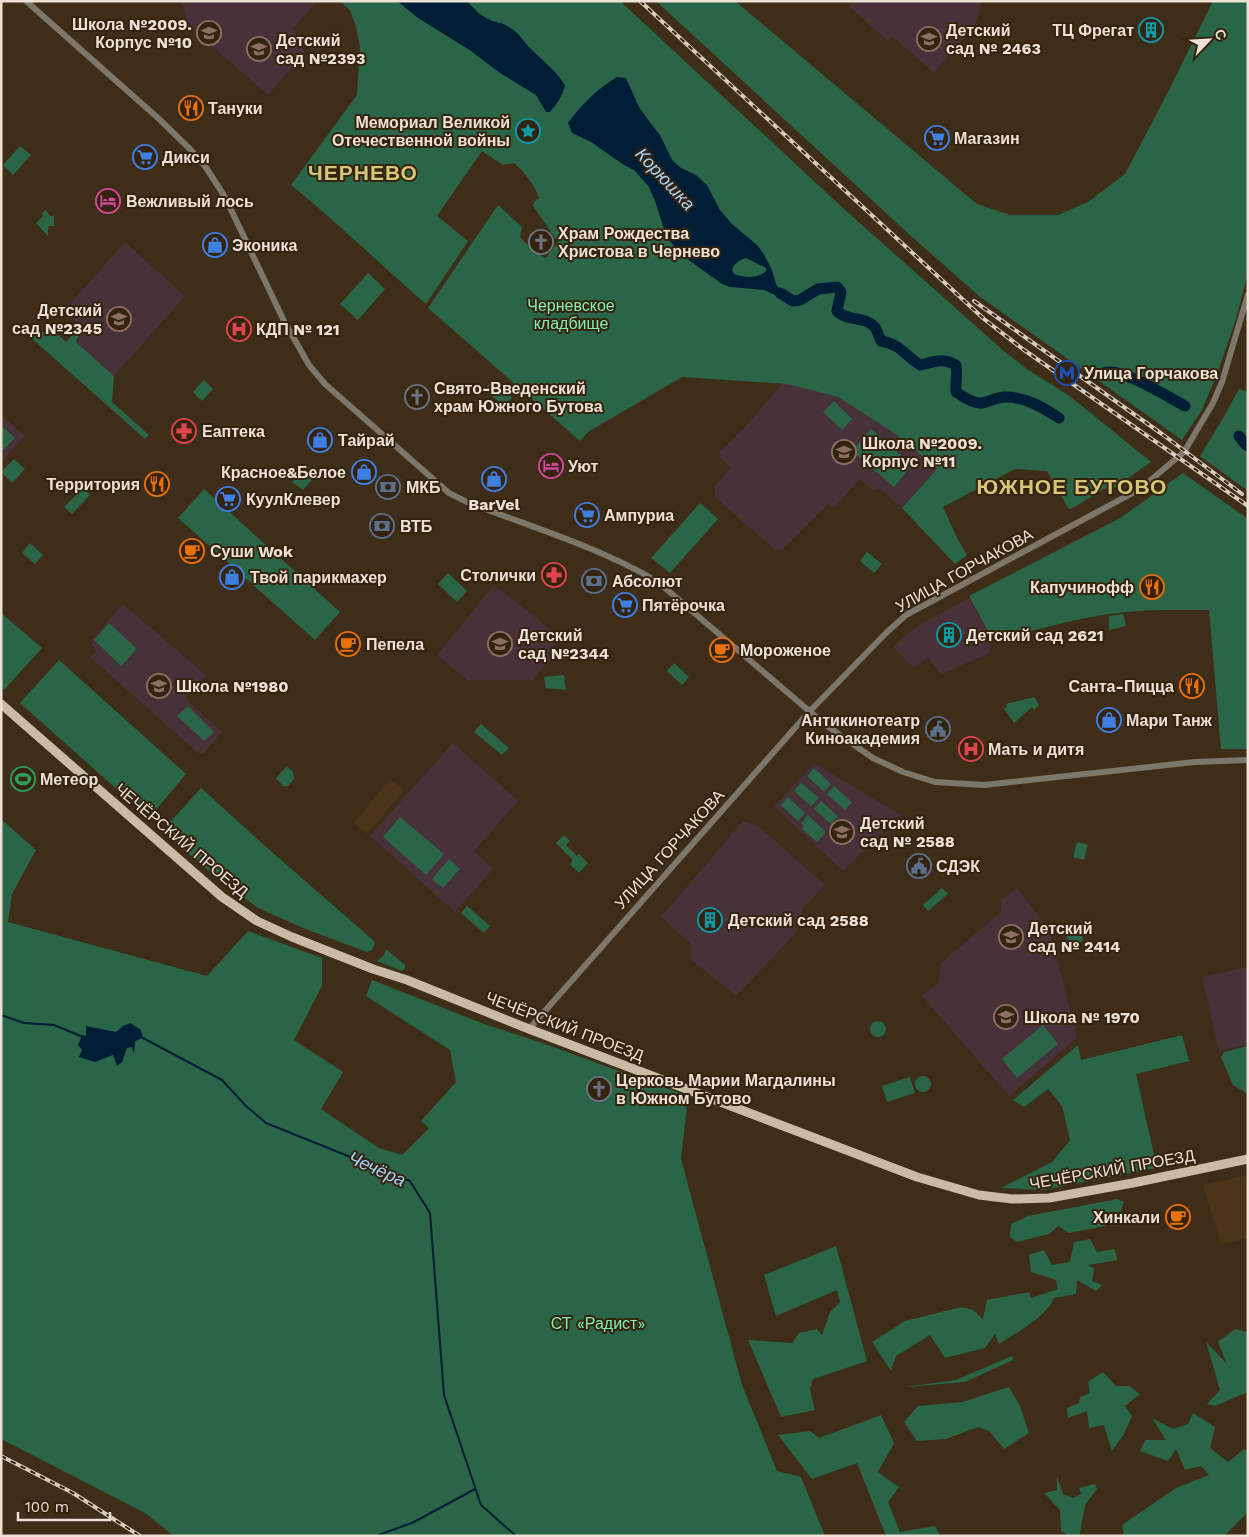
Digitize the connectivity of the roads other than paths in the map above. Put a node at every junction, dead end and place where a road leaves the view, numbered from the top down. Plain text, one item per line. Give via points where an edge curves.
1 (26, 1) edge
2 (1248, 294) edge
3 (1, 704) edge
4 (810, 711) junction
5 (1248, 760) edge
6 (529, 1028) junction
7 (1248, 1159) edge

1 - 4 street via 158,118 205,166 225,197 284,321 309,365 325,384 449,493 594,550 658,582
2 - 4 street, УЛИЦА ГОРЧАКОВА via 1222,382 1213,404 1184,452 1140,489 906,615
3 - 6 main road, ЧЕЧЁРСКИЙ ПРОЕЗД via 222,898 257,921
4 - 5 street via 873,758 903,772 943,784 984,785 1195,762
4 - 6 street, УЛИЦА ГОРЧАКОВА
6 - 7 main road, ЧЕЧЁРСКИЙ ПРОЕЗД via 899,1170 979,1195 1012,1199 1049,1198

